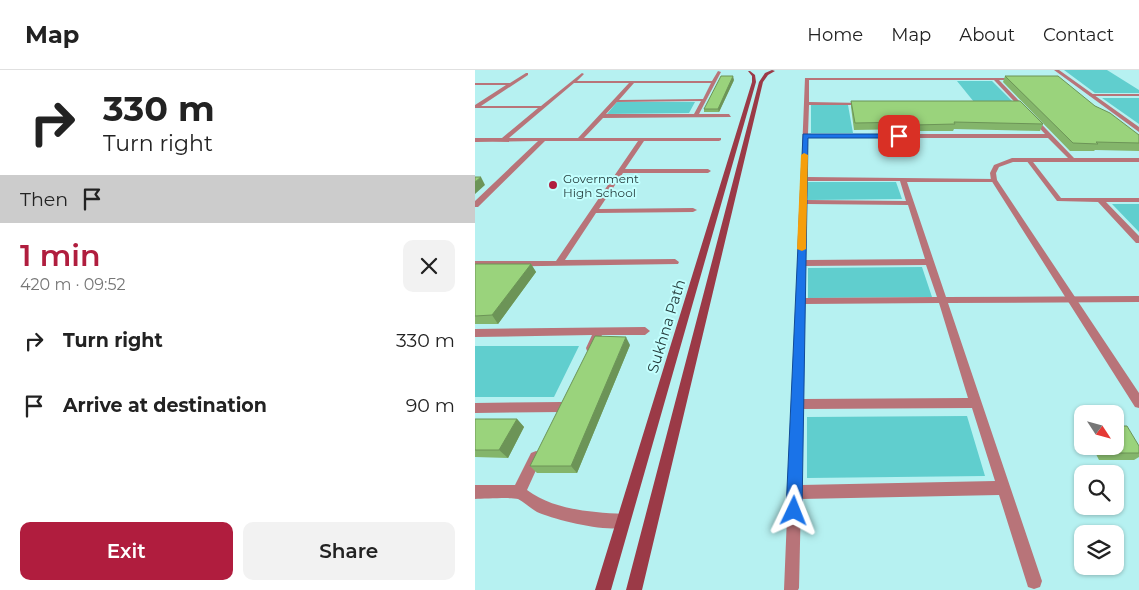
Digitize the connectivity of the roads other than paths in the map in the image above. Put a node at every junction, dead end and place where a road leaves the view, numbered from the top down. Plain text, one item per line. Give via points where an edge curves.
1 (1056, 70) edge
2 (775, 71) edge
3 (719, 72) dead end
4 (527, 74) dead end
5 (582, 74) dead end
6 (995, 79) junction
7 (1023, 79) edge
8 (1060, 79) edge
9 (1069, 79) junction
10 (572, 82) junction
11 (633, 82) junction
12 (713, 82) junction
13 (511, 84) junction
14 (476, 85) edge
15 (1091, 95) junction
16 (1139, 95) edge
17 (704, 100) junction
18 (615, 101) junction
19 (806, 103) junction
20 (874, 104) edge
21 (1009, 104) edge
22 (1019, 104) junction
23 (543, 107) junction
24 (601, 116) junction
25 (696, 116) junction
26 (729, 116) dead end
27 (1139, 130) edge
28 (805, 136) junction
29 (1050, 136) junction
30 (719, 139) dead end
31 (475, 140) edge
32 (503, 140) junction
33 (543, 140) junction
34 (579, 140) junction
35 (642, 140) junction
36 (1028, 159) junction
37 (1071, 159) junction
38 (1138, 160) edge
39 (621, 171) junction
40 (708, 171) dead end
41 (804, 179) junction
42 (903, 180) junction
43 (994, 180) junction
44 (1100, 200) junction
45 (1139, 200) edge
46 (803, 202) junction
47 (911, 203) junction
48 (475, 205) edge
49 (693, 210) dead end
50 (594, 211) junction
51 (1139, 241) edge
52 (675, 262) dead end
53 (930, 262) junction
54 (801, 263) junction
55 (475, 264) edge
56 (558, 264) junction
57 (1139, 299) edge
58 (1073, 300) junction
59 (800, 301) junction
60 (942, 301) junction
61 (645, 331) dead end
62 (599, 332) junction
63 (475, 333) edge
64 (587, 357) edge
65 (1134, 386) edge
66 (1139, 403) edge
67 (797, 404) junction
68 (976, 404) junction
69 (562, 407) edge
70 (475, 408) edge
71 (540, 449) edge
72 (1003, 488) junction
73 (475, 492) edge
74 (519, 492) junction
75 (794, 492) junction
76 (623, 521) junction
77 (1034, 581) dead end
78 (791, 588) dead end
79 (603, 590) edge
80 (634, 590) edge

1 - 9 street
2 - 76 main road, Sukhna Path via 747,72 754,76 755,82
2 - 80 main road, Sukhna Path via 766,74 761,82
3 - 12 street
4 - 13 street
5 - 10 street
6 - 7 street
6 - 19 street via 807,79
6 - 22 street
8 - 9 street
9 - 15 street
10 - 11 street
10 - 23 street
11 - 12 street
11 - 18 street
12 - 17 street
13 - 14 street
13 - 23 street via 475,107
15 - 16 street
15 - 27 street
17 - 18 street
17 - 25 street
18 - 24 street
19 - 20 street
19 - 28 street
21 - 22 street
22 - 29 street
23 - 32 street
24 - 25 street
24 - 34 street
25 - 26 street
28 - 29 street
28 - 41 street
29 - 37 street
30 - 35 street
31 - 32 street
32 - 33 street
33 - 34 street
33 - 48 street
34 - 35 street
35 - 39 street
36 - 37 street
36 - 43 street via 996,166
36 - 44 street via 1059,200
37 - 38 street
39 - 40 street
39 - 50 street
41 - 42 street
41 - 46 street
42 - 43 street
42 - 47 street
43 - 58 street
44 - 45 street
44 - 51 street
46 - 47 street
46 - 54 street
47 - 53 street
49 - 50 street
50 - 56 street
52 - 56 street
53 - 54 street
53 - 60 street
54 - 59 street
55 - 56 street
57 - 58 street
58 - 60 street
58 - 65 street
59 - 60 street
59 - 67 street
60 - 68 street
61 - 62 street
62 - 63 street
62 - 64 street
65 - 66 street
67 - 68 street
67 - 75 street
68 - 72 street
69 - 70 street
71 - 74 street
72 - 75 street
72 - 77 street
73 - 74 street
74 - 76 street via 531,503 573,516
75 - 78 street
76 - 79 main road, Sukhna Path

